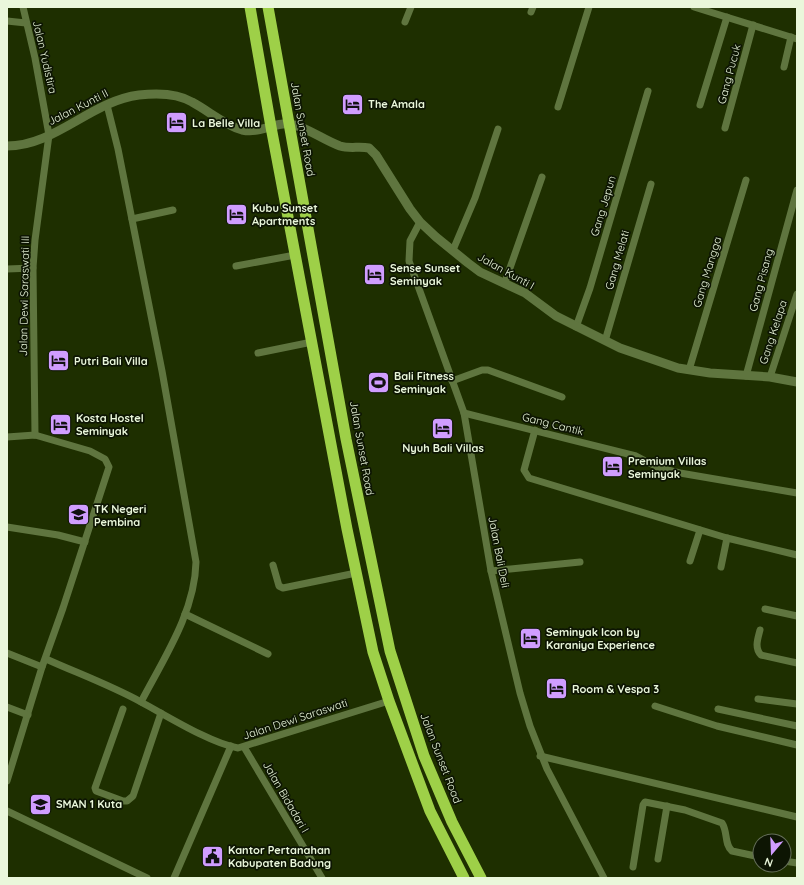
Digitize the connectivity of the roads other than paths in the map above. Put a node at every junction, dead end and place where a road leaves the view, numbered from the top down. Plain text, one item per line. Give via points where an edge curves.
1 (22, 7) edge
2 (250, 7) edge
3 (268, 7) edge
4 (410, 7) edge
5 (589, 7) edge
6 (694, 7) edge
7 (726, 17) junction
8 (7, 21) edge
9 (405, 22) dead end
10 (26, 23) junction
11 (753, 25) junction
12 (794, 38) edge
13 (784, 67) dead end
14 (648, 91) dead end
15 (107, 105) junction
16 (700, 105) dead end
17 (558, 107) dead end
18 (289, 123) junction
19 (271, 127) junction
20 (725, 128) dead end
21 (498, 129) dead end
22 (49, 135) junction
23 (7, 146) edge
24 (542, 177) dead end
25 (746, 180) dead end
26 (651, 184) dead end
27 (797, 190) edge
28 (173, 210) dead end
29 (132, 219) junction
30 (420, 222) junction
31 (453, 250) junction
32 (295, 255) junction
33 (236, 266) dead end
34 (33, 268) junction
35 (7, 269) edge
36 (505, 282) junction
37 (797, 294) edge
38 (576, 327) junction
39 (605, 341) junction
40 (312, 342) junction
41 (258, 353) dead end
42 (689, 370) junction
43 (746, 376) junction
44 (770, 377) junction
45 (452, 381) junction
46 (797, 382) edge
47 (562, 397) dead end
48 (464, 413) junction
49 (535, 430) junction
50 (35, 435) junction
51 (7, 437) edge
52 (797, 493) edge
53 (7, 528) edge
54 (700, 530) junction
55 (727, 538) junction
56 (85, 542) junction
57 (797, 555) edge
58 (690, 561) dead end
59 (580, 562) dead end
60 (273, 565) dead end
61 (721, 567) dead end
62 (491, 570) junction
63 (356, 573) junction
64 (765, 609) dead end
65 (185, 614) junction
66 (797, 616) edge
67 (760, 630) dead end
68 (7, 653) edge
69 (268, 654) dead end
70 (46, 659) junction
71 (797, 663) edge
72 (42, 667) junction
73 (758, 699) dead end
74 (389, 701) junction
75 (141, 702) junction
76 (797, 704) edge
77 (655, 706) dead end
78 (7, 708) edge
79 (718, 708) dead end
80 (123, 709) dead end
81 (161, 713) junction
82 (28, 715) junction
83 (797, 726) edge
84 (797, 745) edge
85 (231, 746) junction
86 (244, 747) junction
87 (540, 756) junction
88 (7, 781) edge
89 (667, 806) junction
90 (7, 810) edge
91 (797, 817) edge
92 (752, 855) edge
93 (658, 859) dead end
94 (633, 867) dead end
95 (146, 878) edge
96 (174, 878) edge
97 (322, 878) edge
98 (464, 878) edge
99 (481, 878) edge
100 (604, 878) edge

1 - 10 street, Jalan Yudistira
2 - 19 highway
3 - 18 highway, Jalan Sunset Road
4 - 9 street
5 - 17 street
6 - 7 street
7 - 11 street
7 - 16 street
8 - 10 street
10 - 22 street, Jalan Yudistira
11 - 12 street
11 - 20 street, Gang Pucuk
12 - 13 street
14 - 38 street, Gang Jepun via 590,288
15 - 19 street, Jalan Kunti II via 138,96 177,96 241,129 258,131
15 - 22 street, Jalan Kunti II
15 - 29 street
18 - 19 street
18 - 30 street, Jalan Kunti I via 339,146 363,147 373,151
18 - 99 highway, Jalan Sunset Road via 346,439 390,651 424,756 452,822
19 - 32 highway
21 - 31 street via 475,198
22 - 23 street, Jalan Kunti II via 30,143
22 - 34 street, Jalan Dewi Saraswati III
24 - 36 street
25 - 42 street, Gang Mangga
26 - 39 street, Gang Melati
27 - 43 street, Gang Pisang
28 - 29 street
29 - 65 street via 196,562 194,590
30 - 31 street, Jalan Kunti I
30 - 45 street, Jalan Bali Deli via 410,241 409,260
31 - 36 street, Jalan Kunti I via 480,272
32 - 33 street
32 - 40 highway
34 - 35 street
34 - 50 street, Jalan Dewi Saraswati III
36 - 38 street, Jalan Kunti I
37 - 44 street, Gang Kelapa
38 - 39 street, Jalan Kunti I
39 - 42 street, Jalan Kunti I via 660,363
40 - 41 street
40 - 63 highway
42 - 43 street, Jalan Kunti I
43 - 44 street, Jalan Kunti I
44 - 46 street, Jalan Kunti I
45 - 47 street via 488,370
45 - 48 street, Jalan Bali Deli
48 - 49 street, Gang Cantik
48 - 62 street, Jalan Bali Deli
49 - 52 street, Gang Cantik via 636,456 659,468
49 - 54 street via 524,470 529,478
50 - 51 street
50 - 56 street via 96,453 108,462 109,470
53 - 56 street via 58,535
54 - 55 street
54 - 58 street
55 - 57 street
55 - 61 street
56 - 70 street
59 - 62 street
60 - 63 street via 279,586 283,588
62 - 87 street, Jalan Bali Deli via 520,693
63 - 74 highway via 373,652
64 - 66 street
65 - 69 street
65 - 75 street
67 - 71 street via 757,650 761,655
68 - 72 street
70 - 72 street
70 - 75 street
72 - 82 street
73 - 76 street
74 - 86 street, Jalan Dewi Saraswati
74 - 98 highway via 430,811
75 - 81 street
77 - 84 street via 717,726
78 - 82 street
79 - 83 street
80 - 81 street via 95,788 96,791 123,801 128,801 133,796
81 - 85 street
82 - 88 street
85 - 86 street, Jalan Dewi Saraswati
85 - 96 street, Jalan Dewi Saraswati
86 - 97 street, Jalan Bidadari I
87 - 91 street
87 - 100 street, Jalan Bali Deli
89 - 92 street via 722,823 732,851
89 - 93 street
89 - 94 street via 643,803
90 - 95 street

